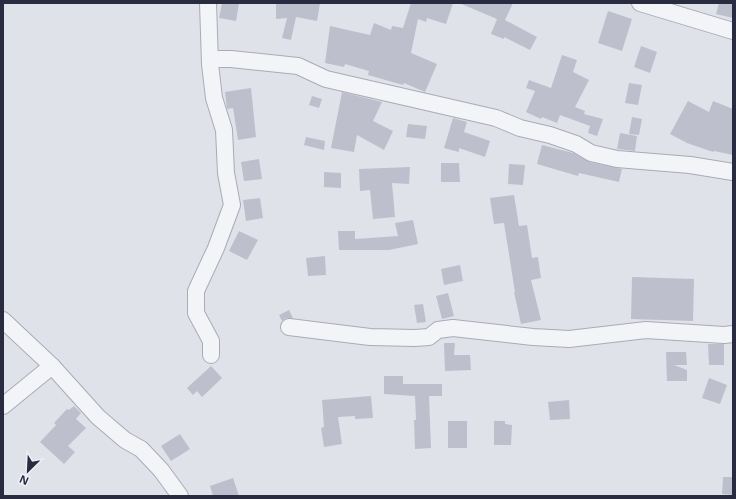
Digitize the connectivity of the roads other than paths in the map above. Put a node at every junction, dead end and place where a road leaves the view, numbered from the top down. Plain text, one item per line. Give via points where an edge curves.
1 (208, 3) edge
2 (640, 3) edge
3 (733, 31) edge
4 (210, 59) junction
5 (733, 172) edge
6 (3, 320) edge
7 (289, 327) dead end
8 (733, 334) edge
9 (211, 355) dead end
10 (52, 366) junction
11 (3, 406) edge
12 (180, 496) edge

1 - 4 street
2 - 3 street
4 - 5 street via 238,59 298,66 326,79 496,118 520,128 576,144 591,153 617,159 690,165
4 - 9 street via 214,98 224,130 226,173 232,206 196,291 196,313 211,341
6 - 10 street
7 - 8 street via 370,337 408,338 429,337 438,330 453,328 569,339 646,330
10 - 11 street
10 - 12 street via 98,417 140,449 156,465

